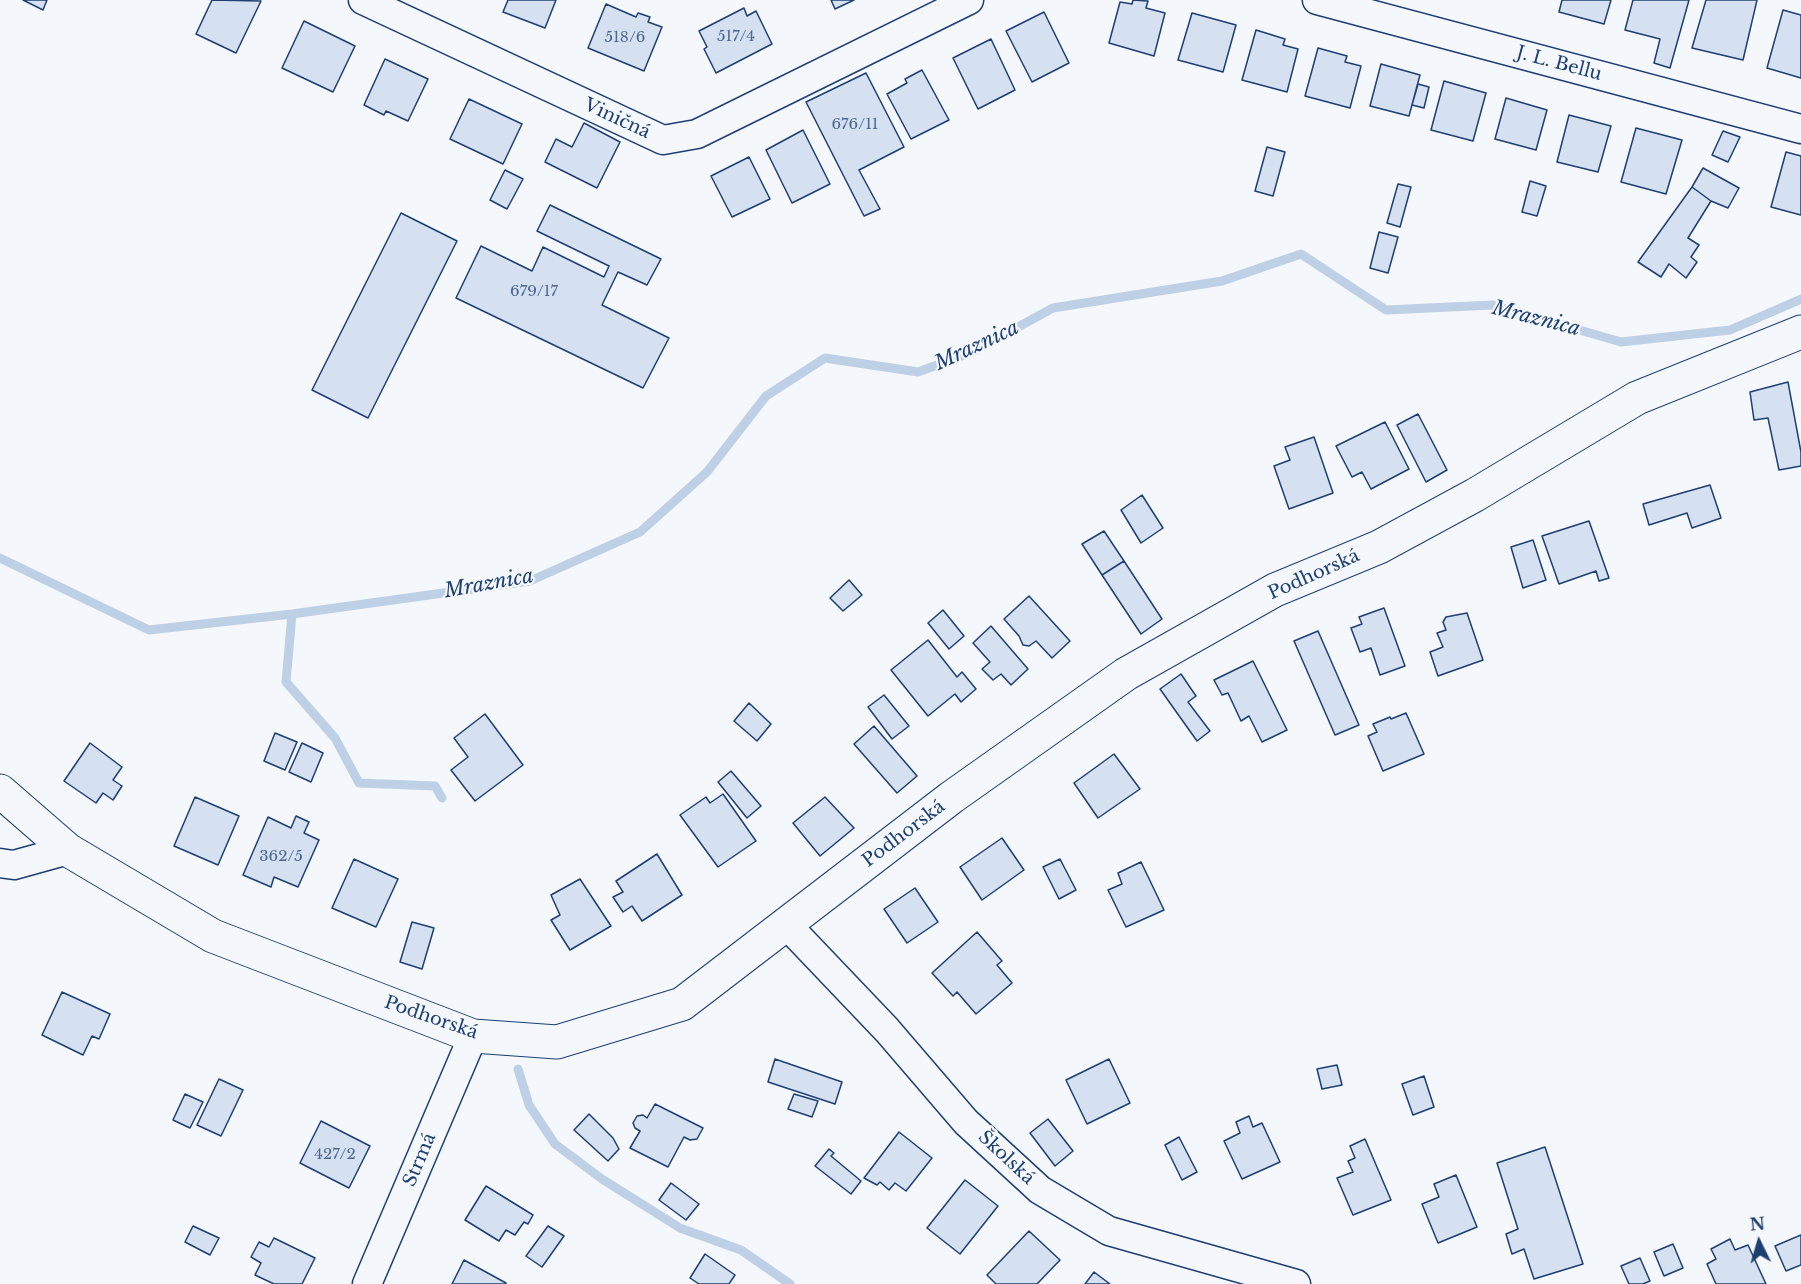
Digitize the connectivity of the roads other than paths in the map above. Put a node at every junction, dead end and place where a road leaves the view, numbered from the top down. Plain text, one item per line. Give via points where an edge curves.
1 (363, 0) edge
2 (969, 0) edge
3 (1317, 0) edge
4 (1801, 129) edge
5 (1801, 332) edge
6 (0, 790) edge
7 (68, 850) junction
8 (0, 863) edge
9 (786, 924) junction
10 (473, 1036) junction
11 (367, 1284) edge
12 (1296, 1284) edge

1 - 2 street, Viničná via 663,140 697,134
3 - 4 street, J. L. Bellu
5 - 9 street, Podhorská via 1637,398 1389,542 1275,590 1126,674 952,797
6 - 7 street, Podhorská
7 - 8 street via 14,865
7 - 10 street, Podhorská via 213,936
9 - 10 street, Podhorská via 682,1004 557,1042
9 - 12 street, Školská via 887,1030 966,1122 1040,1190 1109,1231
10 - 11 street, Strmá

